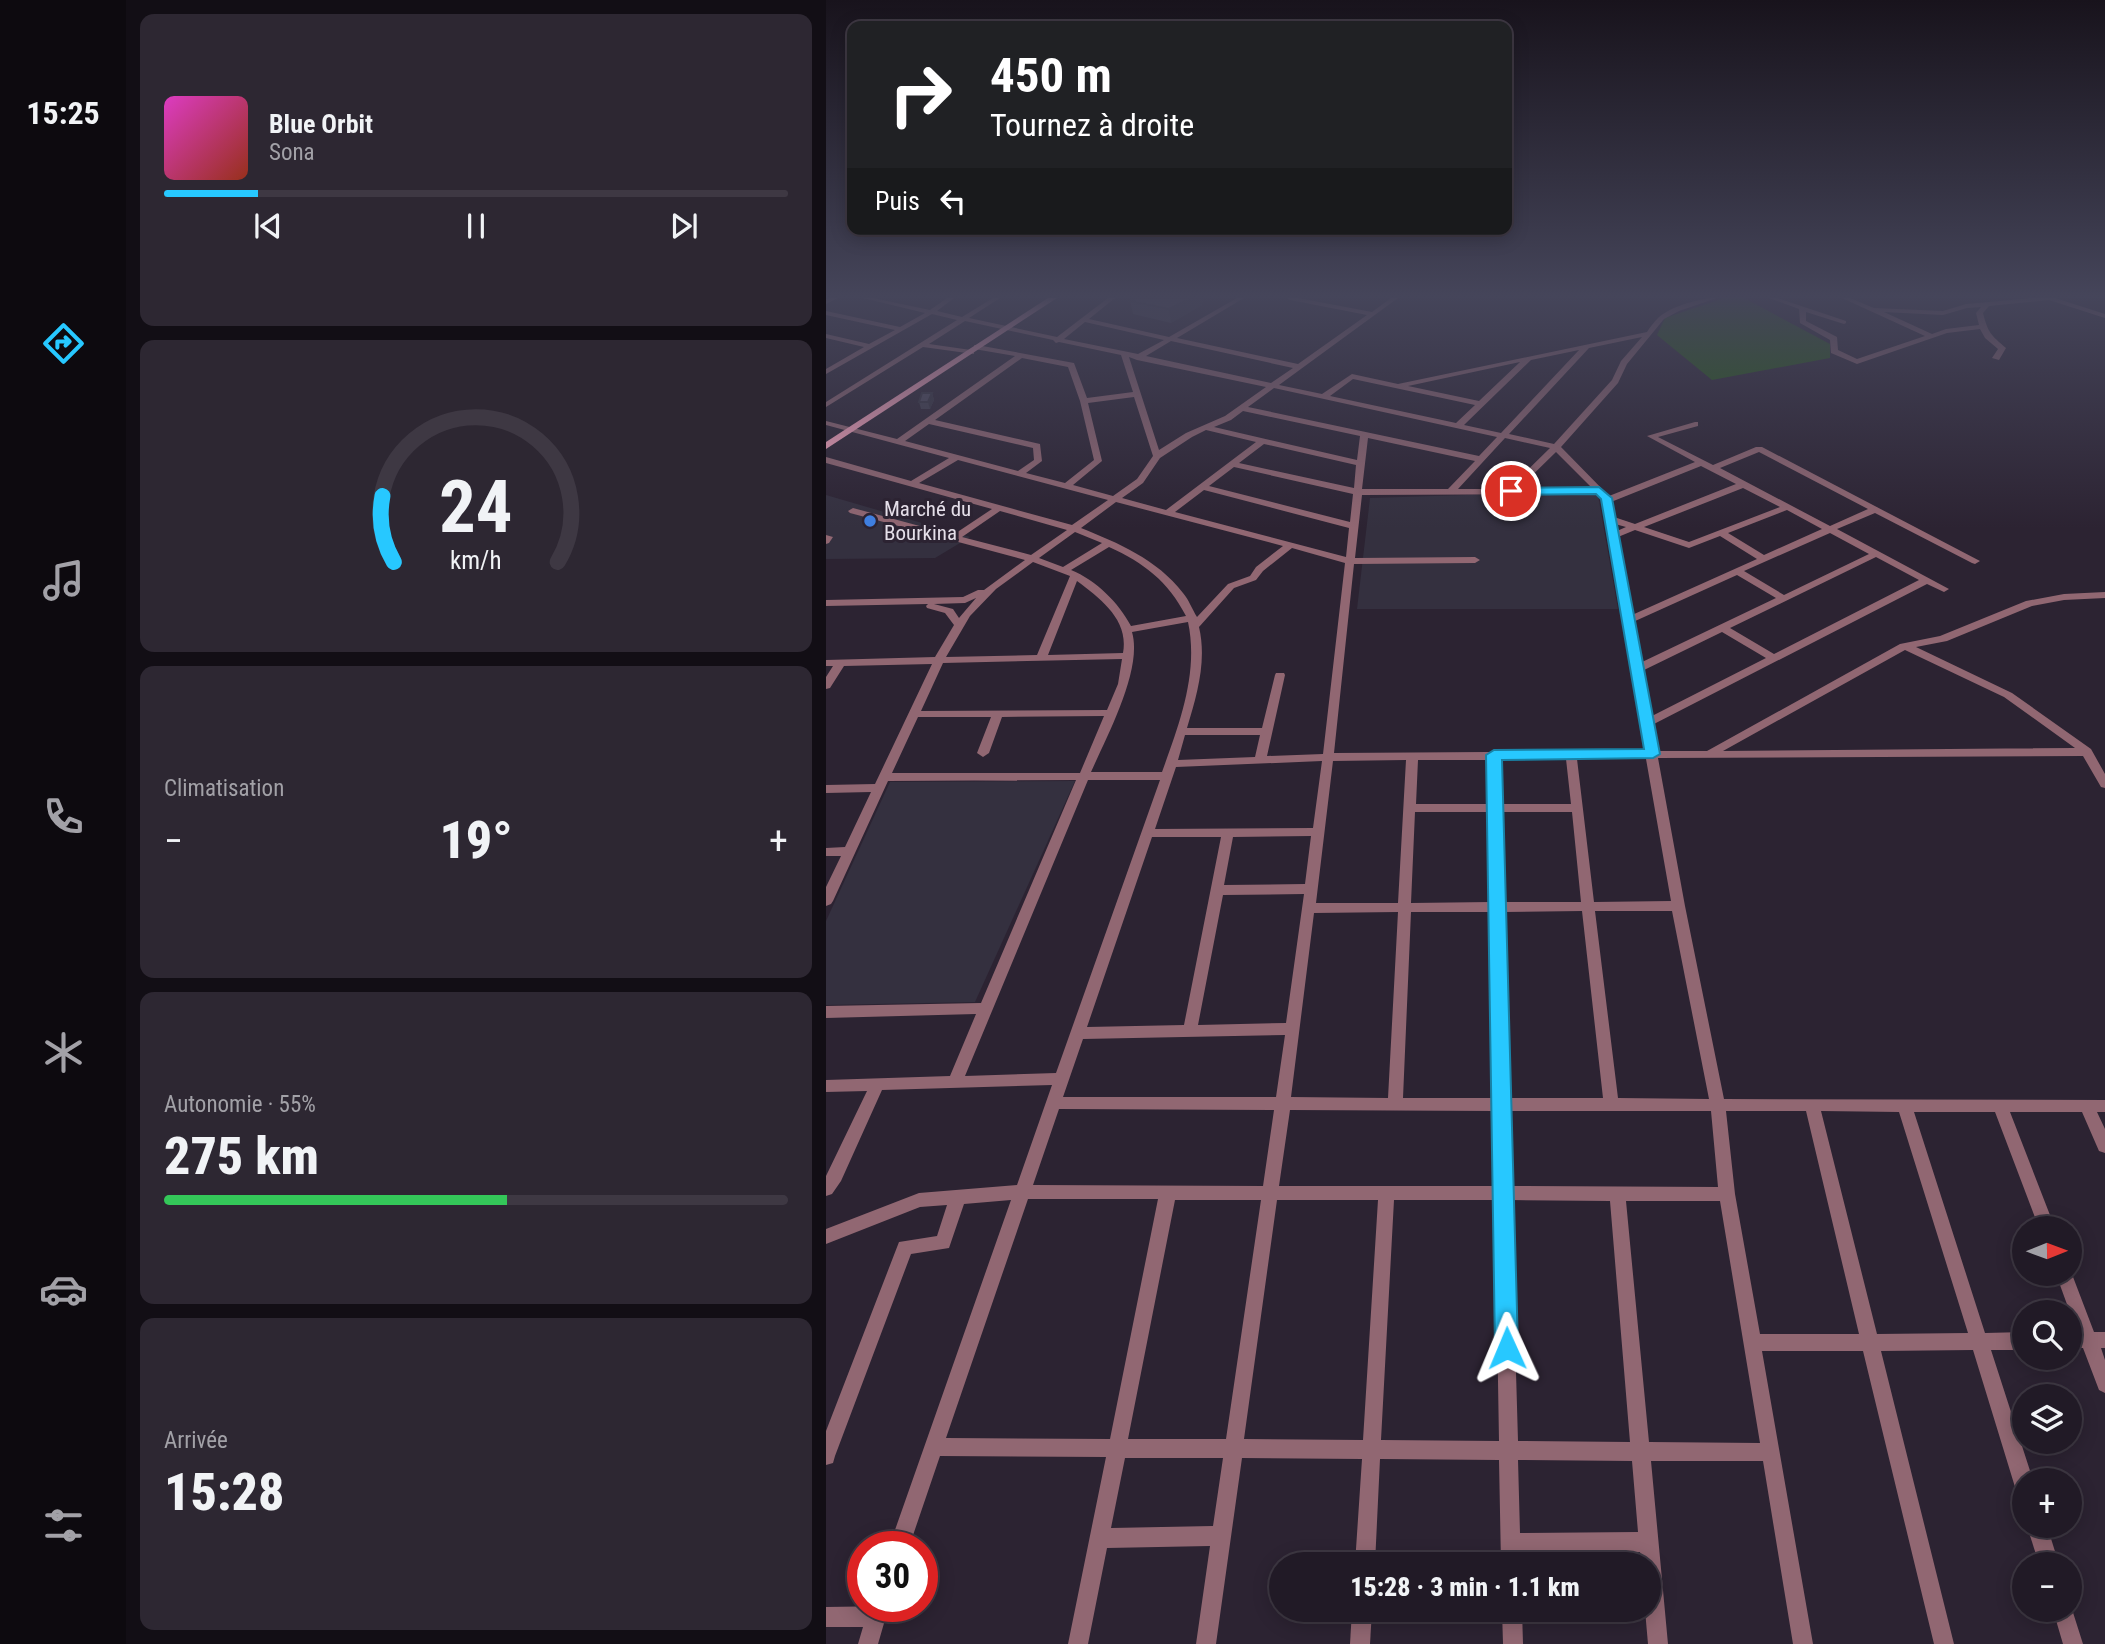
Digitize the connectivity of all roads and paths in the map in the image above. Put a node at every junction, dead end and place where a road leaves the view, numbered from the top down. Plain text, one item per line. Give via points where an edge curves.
1 (874, 375) edge
2 (936, 375) edge
3 (994, 375) edge
4 (1075, 375) edge
5 (1131, 375) edge
6 (1217, 375) edge
7 (1288, 375) edge
8 (1451, 375) edge
9 (1512, 375) edge
10 (1560, 375) edge
11 (1619, 375) edge
12 (1271, 386) junction
13 (1396, 386) junction
14 (826, 391) edge
15 (1137, 394) junction
16 (842, 395) junction
17 (1323, 397) junction
18 (1084, 401) junction
19 (1481, 404) junction
20 (826, 405) edge
21 (1242, 408) junction
22 (929, 421) junction
23 (826, 423) edge
24 (1695, 424) dead end
25 (1458, 426) junction
26 (1206, 428) junction
27 (852, 430) junction
28 (1364, 435) junction
29 (1502, 435) junction
30 (1264, 440) junction
31 (898, 442) junction
32 (826, 446) edge
33 (1556, 447) junction
34 (1157, 456) junction
35 (957, 457) junction
36 (826, 460) edge
37 (1479, 460) junction
38 (1361, 463) junction
39 (1700, 463) junction
40 (1233, 464) junction
41 (1711, 469) junction
42 (1020, 473) junction
43 (913, 483) junction
44 (1068, 485) junction
45 (1742, 485) junction
46 (1202, 487) junction
47 (1511, 491) junction
48 (1358, 492) junction
49 (1450, 492) junction
50 (1603, 495) junction
51 (1119, 498) junction
52 (999, 508) junction
53 (1785, 508) junction
54 (1875, 509) junction
55 (853, 511) dead end
56 (1169, 512) junction
57 (1610, 519) junction
58 (1354, 526) junction
59 (1634, 528) junction
60 (1075, 529) junction
61 (1828, 530) junction
62 (1721, 533) junction
63 (1613, 536) junction
64 (954, 538) junction
65 (1110, 542) junction
66 (1289, 546) junction
67 (1876, 554) junction
68 (1033, 559) junction
69 (1764, 559) junction
70 (1475, 560) dead end
71 (1350, 561) junction
72 (1975, 561) dead end
73 (1063, 571) junction
74 (1737, 571) junction
75 (1075, 575) junction
76 (1927, 580) junction
77 (993, 587) junction
78 (1944, 589) dead end
79 (2105, 595) edge
80 (1784, 598) junction
81 (913, 602) junction
82 (826, 603) edge
83 (1629, 620) junction
84 (1194, 622) junction
85 (959, 625) junction
86 (1722, 628) junction
87 (1127, 630) junction
88 (1904, 646) junction
89 (1129, 656) junction
90 (1041, 658) junction
91 (1774, 658) junction
92 (939, 660) junction
93 (826, 663) edge
94 (840, 663) junction
95 (1637, 669) junction
96 (1280, 675) dead end
97 (826, 687) edge
98 (1111, 713) junction
99 (914, 714) junction
100 (998, 714) junction
101 (1647, 723) junction
102 (1267, 731) junction
103 (1180, 732) junction
104 (2087, 752) junction
105 (983, 753) dead end
106 (1571, 754) junction
107 (1653, 754) junction
108 (1709, 754) junction
109 (1494, 755) junction
110 (1412, 756) junction
111 (1328, 757) junction
112 (1260, 760) junction
113 (1169, 770) junction
114 (1084, 776) junction
115 (882, 782) junction
116 (2105, 784) edge
117 (826, 789) edge
118 (1577, 807) junction
119 (1409, 808) junction
120 (1495, 808) junction
121 (1228, 832) junction
122 (1318, 832) junction
123 (1147, 833) junction
124 (849, 851) junction
125 (826, 852) edge
126 (1311, 889) junction
127 (1217, 890) junction
128 (826, 901) edge
129 (1586, 906) junction
130 (1678, 906) junction
131 (1404, 907) junction
132 (1497, 907) junction
133 (1308, 908) junction
134 (985, 1008) junction
135 (826, 1012) edge
136 (1292, 1029) junction
137 (1190, 1031) junction
138 (1076, 1033) junction
139 (1060, 1079) junction
140 (956, 1081) junction
141 (826, 1086) edge
142 (877, 1086) junction
143 (1052, 1103) junction
144 (1283, 1103) junction
145 (1395, 1103) junction
146 (1503, 1103) junction
147 (1611, 1105) junction
148 (1718, 1106) junction
149 (1812, 1106) junction
150 (1905, 1106) junction
151 (2000, 1106) junction
152 (2087, 1106) junction
153 (2105, 1106) edge
154 (2105, 1146) edge
155 (826, 1189) edge
156 (1022, 1192) junction
157 (1168, 1192) junction
158 (1269, 1192) junction
159 (1386, 1193) junction
160 (1503, 1193) junction
161 (1617, 1193) junction
162 (1727, 1194) junction
163 (957, 1197) junction
164 (2042, 1216) edge
165 (826, 1237) edge
166 (2068, 1286) edge
167 (2088, 1340) edge
168 (1980, 1341) junction
169 (2012, 1341) edge
170 (1871, 1342) junction
171 (1752, 1343) junction
172 (2105, 1384) edge
173 (934, 1447) junction
174 (1117, 1448) junction
175 (1233, 1449) junction
176 (1371, 1450) junction
177 (1509, 1451) junction
178 (1640, 1452) junction
179 (1771, 1452) junction
180 (826, 1456) edge
181 (2019, 1468) edge
182 (905, 1531) edge
183 (1221, 1536) junction
184 (1099, 1538) junction
185 (1649, 1542) junction
186 (1511, 1543) junction
187 (1365, 1552) edge
188 (1511, 1552) edge
189 (847, 1615) edge
190 (826, 1617) edge
191 (874, 1622) edge
192 (1361, 1622) edge
193 (1512, 1622) edge
194 (2067, 1622) edge
195 (868, 1644) edge
196 (1078, 1644) edge
197 (1206, 1644) edge
198 (1360, 1644) edge
199 (1513, 1644) edge
200 (1658, 1644) edge
201 (1803, 1644) edge
202 (1944, 1644) edge
203 (2073, 1644) edge

1 - 16 street
2 - 27 main road
3 - 22 street
4 - 18 street
5 - 15 street
6 - 12 street
7 - 12 street
8 - 13 street
9 - 19 street
10 - 29 street
11 - 33 street
12 - 17 street
12 - 21 street
13 - 17 street via 1352,376
13 - 19 street
14 - 16 street
15 - 18 street
15 - 34 street
16 - 20 street
17 - 25 street
18 - 44 street via 1098,461
19 - 25 street
21 - 26 street
21 - 28 street
22 - 31 street
22 - 42 street via 1037,446 1038,461
23 - 27 street
24 - 39 street via 1651,436
25 - 29 street
26 - 30 street
26 - 34 street
27 - 31 street
27 - 32 main road
28 - 37 street
28 - 38 street
29 - 33 street
29 - 37 street
30 - 38 street
30 - 40 street
31 - 35 street
33 - 47 street
33 - 50 street
34 - 51 street via 1140,481
35 - 42 street
35 - 43 street
36 - 43 street
37 - 49 street
38 - 48 street
39 - 41 street
39 - 50 street
40 - 46 street
40 - 48 street
41 - 45 street
41 - 54 street via 1759,449
42 - 44 street
43 - 52 street
44 - 51 street
45 - 53 street
45 - 59 street
46 - 56 street
46 - 58 street
47 - 49 street
47 - 50 street
48 - 49 street
48 - 58 street
50 - 57 street
51 - 56 street
51 - 60 street
52 - 60 street
52 - 64 street
53 - 61 street
53 - 62 street
54 - 61 street
54 - 72 street
55 - 64 street
56 - 66 street
57 - 59 street
57 - 63 street
58 - 71 street
59 - 62 street via 1689,545
59 - 63 street
60 - 65 street
60 - 68 street
61 - 67 street
61 - 69 street
62 - 69 street
63 - 83 street
64 - 68 street
65 - 73 street
65 - 84 street via 1169,581
66 - 71 street
66 - 84 street via 1253,578 1231,586
67 - 76 street
67 - 80 street
68 - 73 street
68 - 77 street
69 - 74 street
70 - 71 street
71 - 111 street
73 - 75 street
74 - 80 street
74 - 83 street
75 - 87 street via 1105,597
75 - 90 street
76 - 78 street
76 - 91 street
77 - 81 street via 965,600
77 - 85 street
79 - 88 street via 2030,603 1943,639
80 - 86 street
81 - 82 street
81 - 85 street via 949,611
83 - 95 street
84 - 87 street
84 - 103 street via 1196,673
85 - 92 street
86 - 91 street
86 - 95 street
87 - 89 street
88 - 104 street via 2008,695
88 - 108 street
89 - 90 street
89 - 98 street
90 - 92 street
91 - 101 street
92 - 94 street
92 - 99 street
93 - 94 street
94 - 97 street
95 - 101 street
96 - 102 street
98 - 100 street
98 - 114 street
99 - 100 street
99 - 115 street
100 - 105 street
101 - 107 street
102 - 103 street
102 - 112 street
103 - 113 street
104 - 108 street
104 - 116 street
106 - 107 street
106 - 109 street
106 - 118 street
107 - 108 street
107 - 130 street
109 - 110 street
109 - 120 street
110 - 111 street
110 - 119 street
111 - 112 street
111 - 122 street
112 - 113 street
113 - 114 street
113 - 123 street
114 - 115 street
114 - 134 street
115 - 117 street
115 - 124 street
118 - 120 street
118 - 129 street
119 - 120 street
119 - 131 street
120 - 132 street
121 - 122 street
121 - 123 street
121 - 127 street
122 - 126 street
123 - 138 street
124 - 125 street
124 - 128 street
126 - 127 street
126 - 133 street
127 - 137 street
129 - 130 street
129 - 132 street
129 - 147 street
130 - 148 street
131 - 132 street
131 - 133 street
131 - 145 street
132 - 146 street
133 - 136 street
134 - 135 street
134 - 140 street
136 - 137 street
136 - 144 street
137 - 138 street
138 - 139 street
139 - 140 street
139 - 143 street
140 - 142 street
141 - 142 street
142 - 155 street
143 - 144 street
143 - 156 street
144 - 145 street
144 - 158 street
145 - 146 street
146 - 147 street
146 - 160 street
147 - 148 street
148 - 149 street
148 - 162 street
149 - 150 street
149 - 170 street
150 - 151 street
150 - 168 street
151 - 152 street
151 - 164 street
152 - 153 street
152 - 154 street
156 - 157 street
156 - 163 street
156 - 173 street
157 - 158 street
157 - 174 street
158 - 159 street
158 - 175 street
159 - 160 street
159 - 176 street
160 - 161 street
160 - 177 street
161 - 162 street
161 - 178 street
162 - 171 street
163 - 165 street via 919,1200
163 - 180 street via 943,1243 905,1247
166 - 167 street
167 - 172 street
168 - 169 street
168 - 170 street
168 - 181 street
170 - 171 street
170 - 202 street
171 - 179 street
173 - 174 street
173 - 182 street
174 - 175 street
174 - 184 street
175 - 176 street
175 - 183 street
176 - 177 street
176 - 187 street
177 - 178 street
177 - 186 street
178 - 179 street
178 - 185 street
179 - 201 street
183 - 184 street
183 - 197 street
184 - 196 street
185 - 186 street
185 - 200 street
186 - 188 street
189 - 190 street
191 - 195 street
192 - 198 street
193 - 199 street
194 - 203 street

